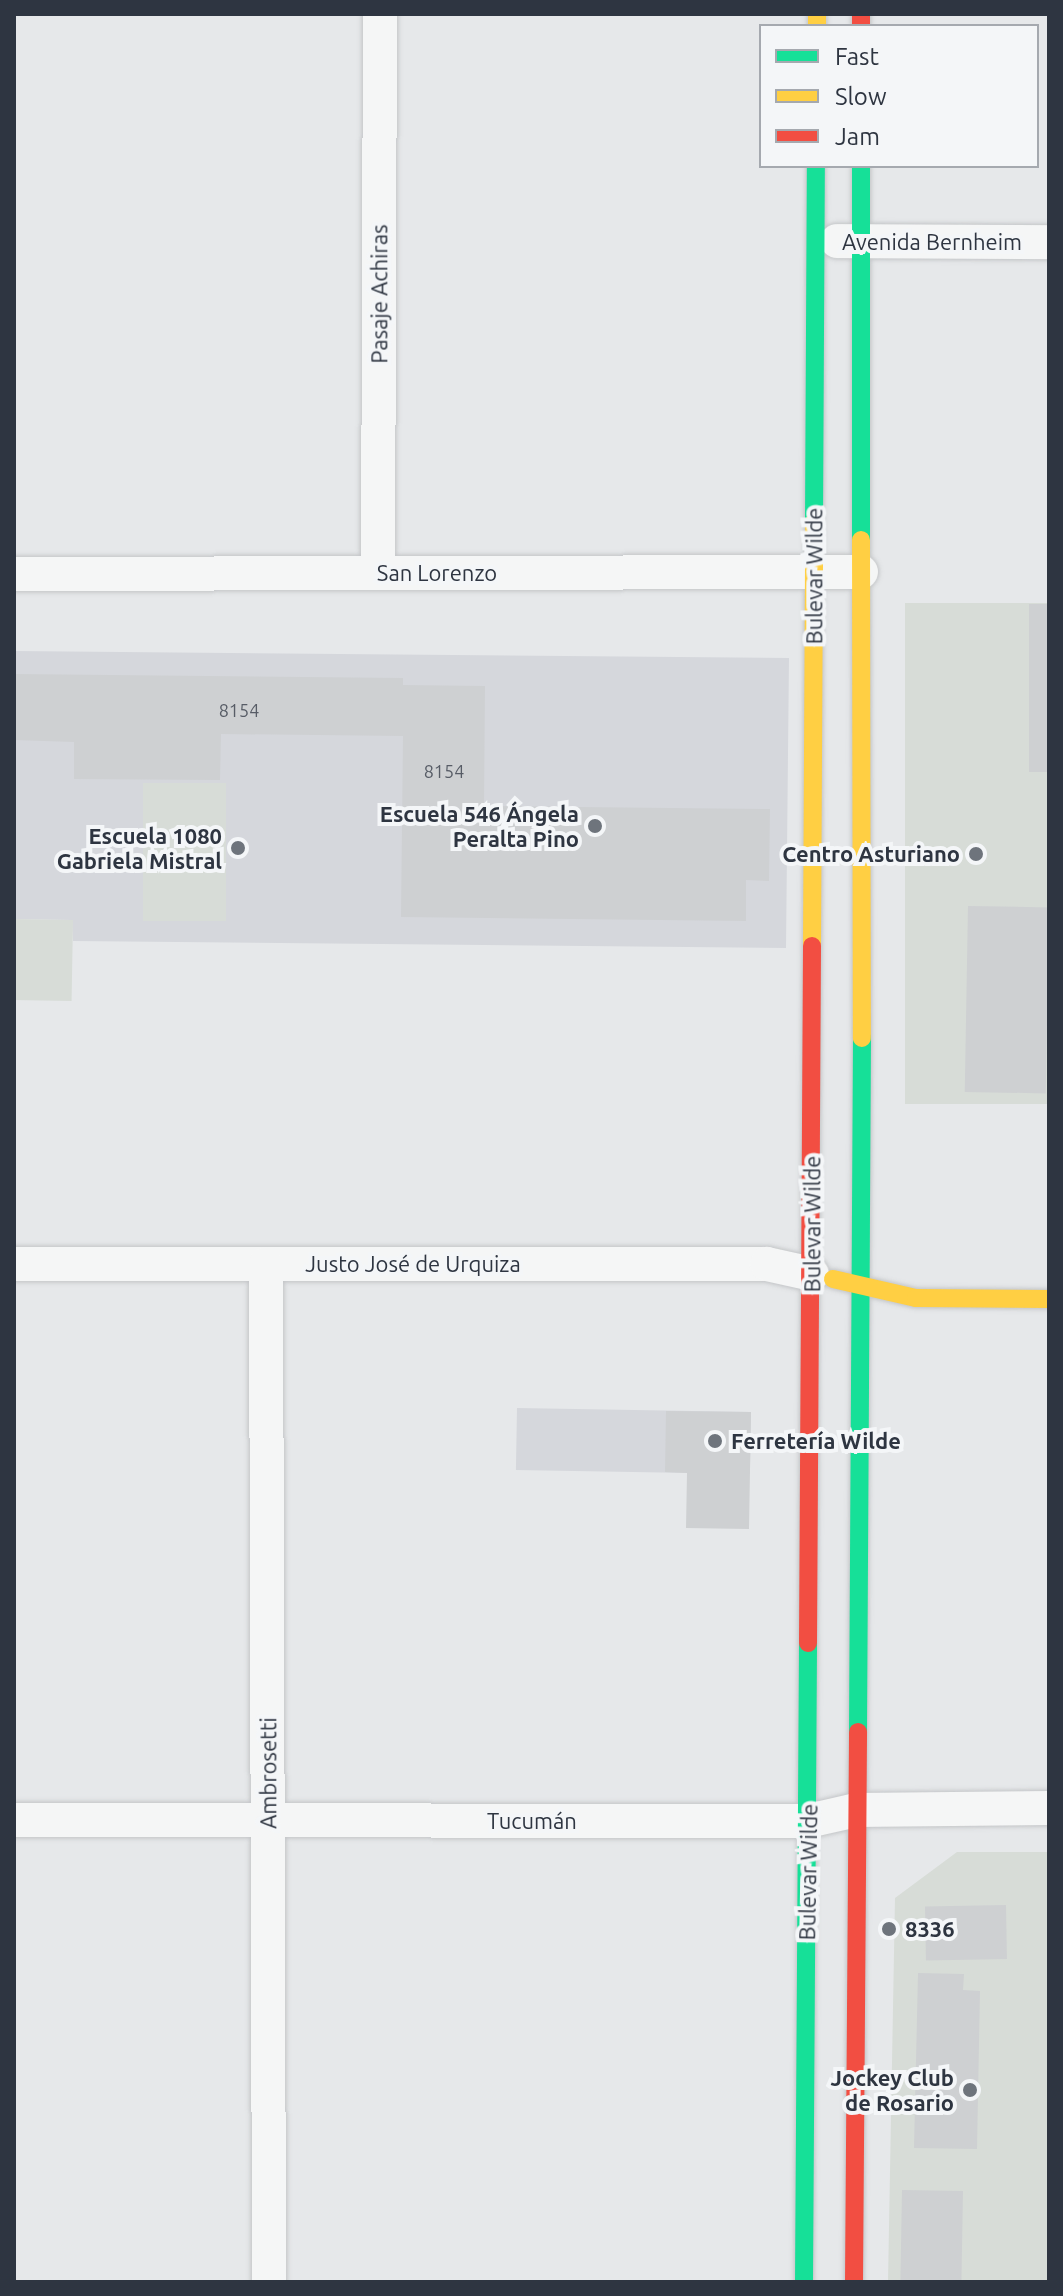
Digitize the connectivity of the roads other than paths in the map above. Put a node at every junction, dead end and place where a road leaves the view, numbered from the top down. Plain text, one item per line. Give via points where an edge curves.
1 (380, 14) edge
2 (816, 168) edge
3 (861, 168) edge
4 (815, 241) junction
5 (860, 241) junction
6 (1049, 242) edge
7 (814, 572) junction
8 (861, 572) junction
9 (378, 573) junction
10 (14, 574) edge
11 (14, 1264) edge
12 (266, 1264) junction
13 (812, 1274) junction
14 (861, 1286) junction
15 (1049, 1299) edge
16 (1049, 1808) edge
17 (856, 1810) junction
18 (14, 1820) edge
19 (268, 1821) junction
20 (808, 1821) junction
21 (269, 2282) edge
22 (804, 2282) edge
23 (854, 2282) edge

1 - 9 street, Pasaje Achiras
2 - 4 main road, Bulevar Wilde
3 - 5 main road
4 - 5 street, Avenida Bernheim
4 - 7 main road, Bulevar Wilde
5 - 6 street, Avenida Bernheim
5 - 8 main road
7 - 8 street, San Lorenzo
7 - 9 street, San Lorenzo
7 - 13 main road, Bulevar Wilde
8 - 14 main road
9 - 10 street, San Lorenzo
11 - 12 street, Justo José de Urquiza
12 - 13 street, Justo José de Urquiza via 767,1264
12 - 19 street, Ambrosetti
13 - 14 main road
13 - 20 main road, Bulevar Wilde
14 - 15 main road via 916,1298
14 - 17 main road
16 - 17 street, Tucumán
17 - 20 street, Tucumán
17 - 23 main road
18 - 19 street, Tucumán
19 - 20 street, Tucumán
19 - 21 street, Ambrosetti
20 - 22 main road, Bulevar Wilde

